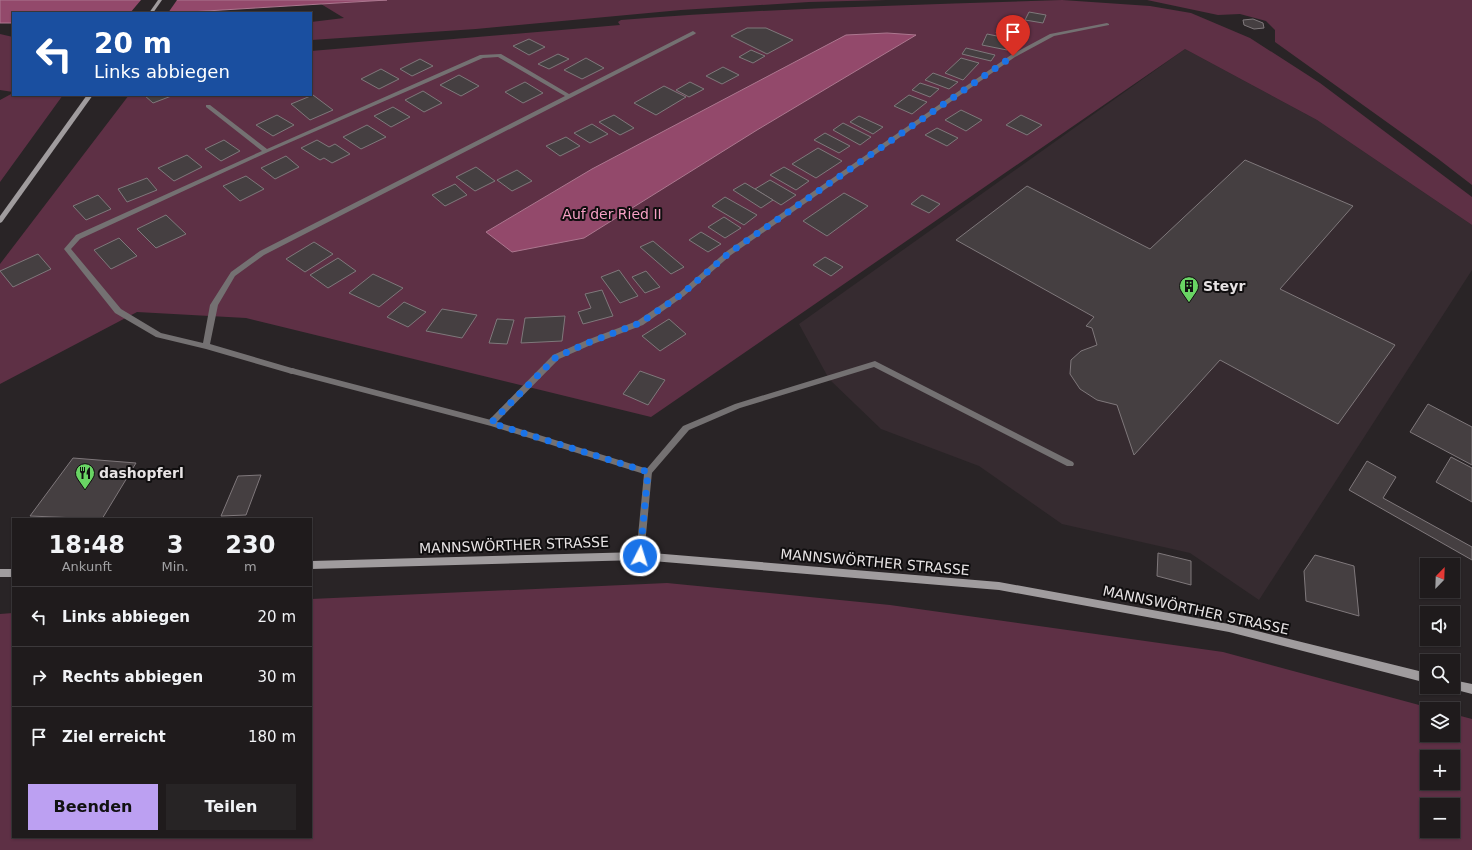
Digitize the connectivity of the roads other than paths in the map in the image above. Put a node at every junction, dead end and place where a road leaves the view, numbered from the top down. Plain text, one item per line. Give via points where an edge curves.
1 (160, 0) edge
2 (152, 12) edge
3 (1107, 24) dead end
4 (693, 33) dead end
5 (89, 96) edge
6 (569, 96) junction
7 (208, 106) dead end
8 (266, 151) junction
9 (0, 221) edge
10 (206, 346) junction
11 (491, 423) junction
12 (1070, 464) dead end
13 (648, 472) junction
14 (640, 556) junction
15 (312, 565) edge
16 (0, 573) edge
17 (12, 573) edge
18 (1420, 676) edge
19 (1460, 687) edge
20 (1472, 690) edge

1 - 2 main road
3 - 11 street via 1052,35 1013,56 729,253 682,294 640,323 556,357
4 - 6 street
5 - 9 main road
6 - 8 street via 499,55 482,56
6 - 10 street via 262,252 233,274 214,305
7 - 8 street
8 - 10 street via 78,237 67,249 118,312 159,335
10 - 11 street
11 - 13 street
12 - 13 street via 875,364 738,406 686,428
13 - 14 street
14 - 15 main road, MANNSWÖRTHER STRASSE
14 - 18 main road, MANNSWÖRTHER STRASSE via 999,586 1229,628
16 - 17 main road
19 - 20 main road

